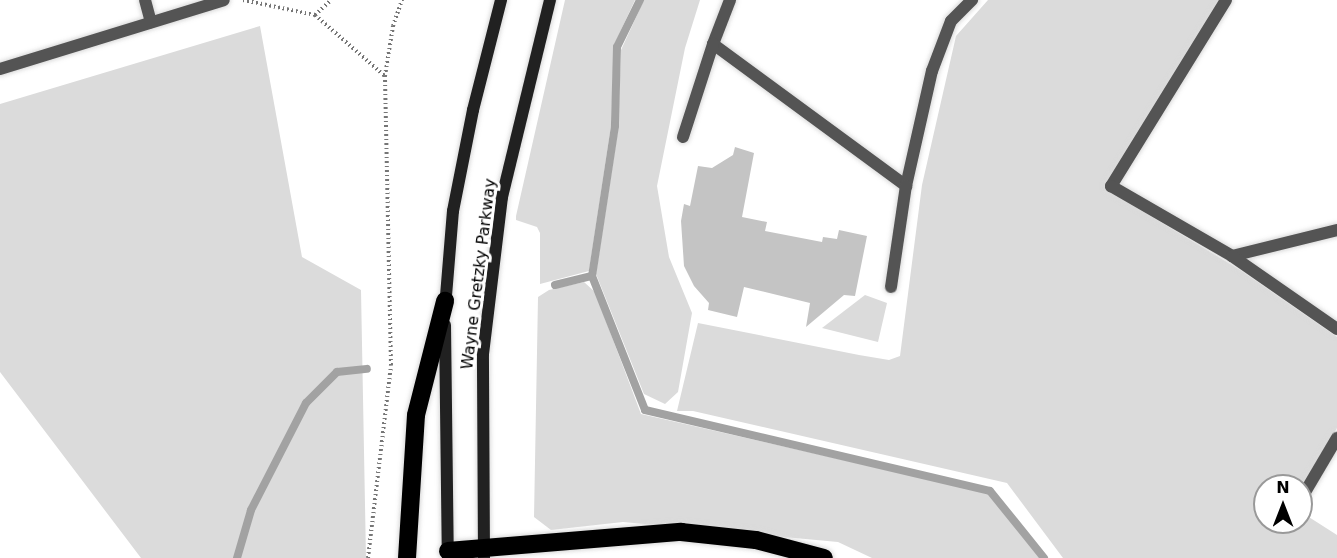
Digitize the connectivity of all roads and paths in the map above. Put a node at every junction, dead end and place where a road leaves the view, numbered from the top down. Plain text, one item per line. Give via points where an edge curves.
1 (145, 0) edge
2 (224, 0) edge
3 (243, 0) edge
4 (331, 0) edge
5 (402, 0) edge
6 (501, 0) edge
7 (550, 0) edge
8 (730, 0) edge
9 (972, 0) edge
10 (1226, 0) edge
11 (315, 15) junction
12 (152, 22) junction
13 (713, 44) junction
14 (0, 69) edge
15 (385, 76) junction
16 (683, 137) dead end
17 (906, 186) junction
18 (1337, 230) edge
19 (1232, 256) junction
20 (891, 287) dead end
21 (445, 302) junction
22 (1337, 329) edge
23 (1337, 438) edge
24 (1313, 479) edge
25 (483, 553) edge
26 (448, 554) edge
27 (368, 558) edge
28 (407, 558) edge
29 (824, 558) edge

1 - 12 street
2 - 12 street
3 - 11 path
4 - 11 path
5 - 15 path via 393,26
6 - 21 main road, Wayne Gretzky Parkway via 453,211
7 - 25 main road, Wayne Gretzky Parkway via 501,208 483,354
8 - 13 street
9 - 17 street via 951,21 932,71
10 - 19 street via 1111,186
11 - 15 path
12 - 14 street
13 - 16 street
13 - 17 street
15 - 27 path via 391,365
17 - 20 street
18 - 19 street
19 - 22 street
21 - 26 main road, Wayne Gretzky Parkway
21 - 28 highway via 416,415
23 - 24 street
25 - 26 highway
25 - 29 highway via 681,532 756,540

